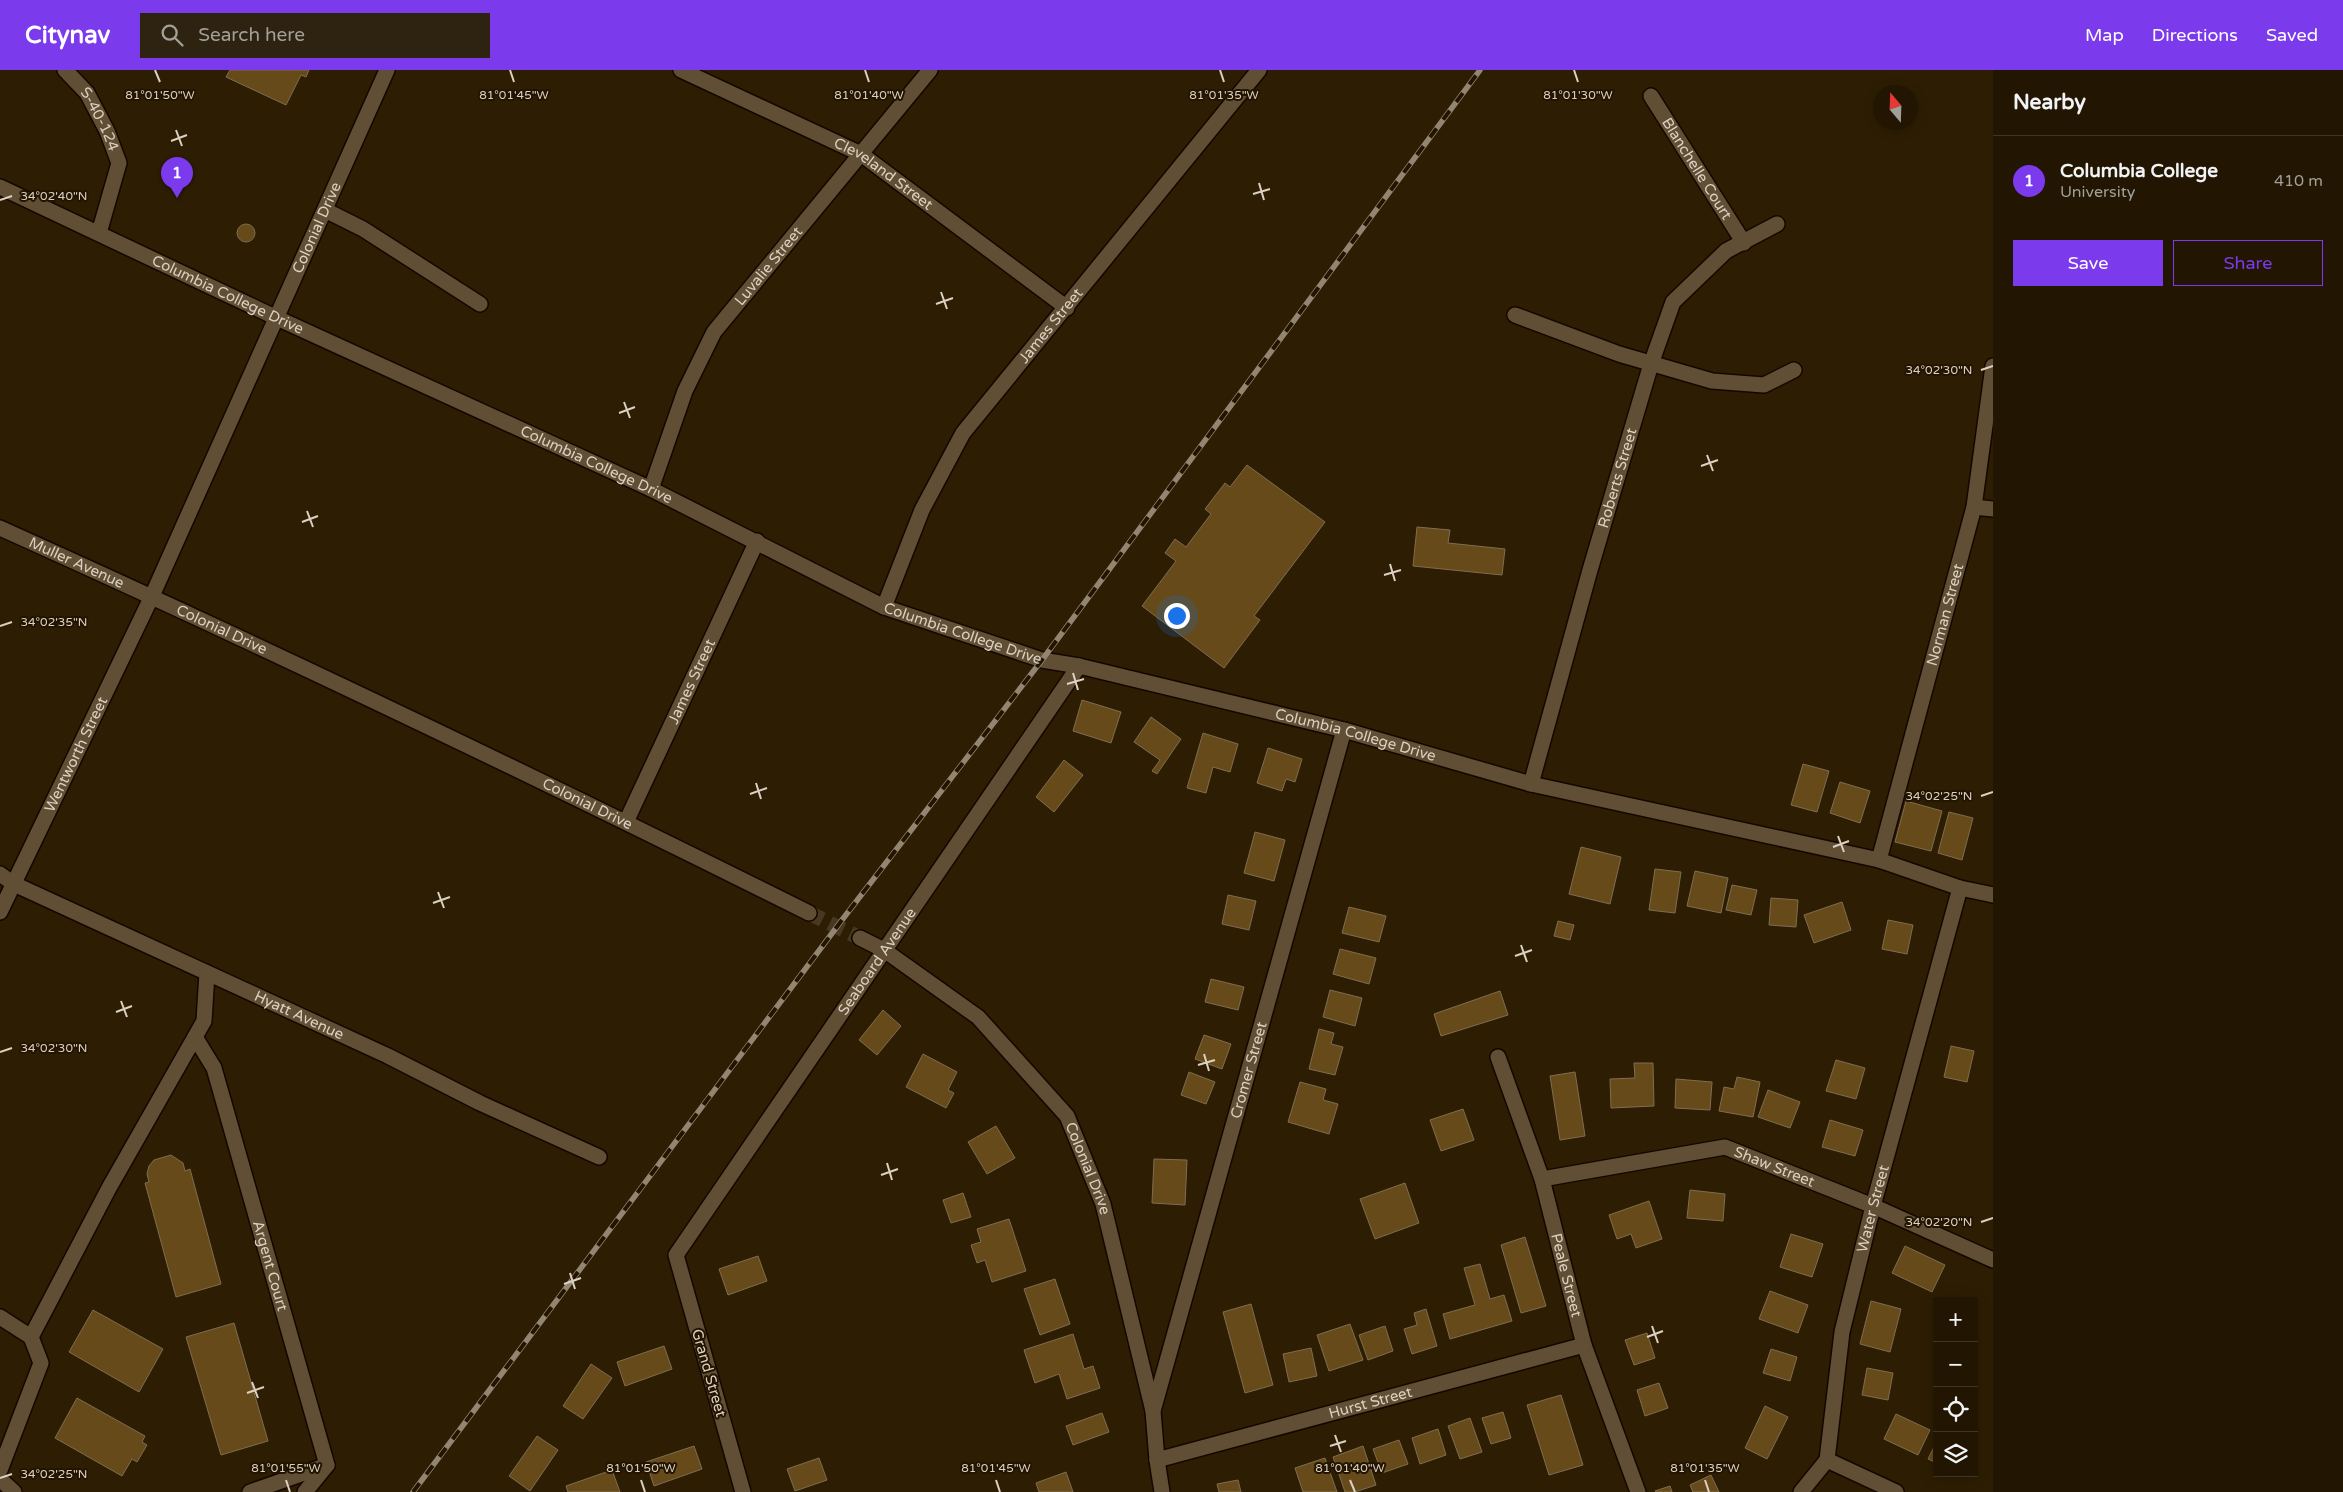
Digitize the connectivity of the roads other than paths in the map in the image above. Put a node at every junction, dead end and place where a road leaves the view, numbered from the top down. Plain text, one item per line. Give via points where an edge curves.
1 (65, 70) edge
2 (387, 70) edge
3 (681, 70) edge
4 (930, 70) edge
5 (1259, 70) edge
6 (1651, 96) dead end
7 (861, 154) junction
8 (0, 187) edge
9 (325, 210) junction
10 (1777, 224) dead end
11 (99, 233) junction
12 (1744, 243) junction
13 (480, 304) dead end
14 (1067, 308) junction
15 (1515, 315) dead end
16 (277, 318) junction
17 (1651, 364) junction
18 (1993, 366) edge
19 (1794, 370) dead end
20 (651, 488) junction
21 (1974, 507) junction
22 (1993, 509) edge
23 (0, 528) edge
24 (757, 541) junction
25 (152, 596) junction
26 (884, 607) junction
27 (1079, 666) junction
28 (1344, 730) junction
29 (1531, 784) junction
30 (626, 822) junction
31 (1879, 860) junction
32 (0, 874) edge
33 (14, 884) junction
34 (1960, 888) junction
35 (1993, 895) edge
36 (0, 912) edge
37 (809, 913) tunnel mouth
38 (860, 938) tunnel mouth
39 (884, 950) junction
40 (207, 973) junction
41 (195, 1037) junction
42 (1498, 1057) dead end
43 (600, 1157) dead end
44 (1542, 1179) junction
45 (1873, 1206) junction
46 (676, 1255) joint
47 (1993, 1260) edge
48 (0, 1316) edge
49 (30, 1337) junction
50 (1584, 1346) junction
51 (1153, 1411) junction
52 (1157, 1460) junction
53 (1826, 1460) junction
54 (327, 1465) junction
55 (0, 1470) edge
56 (0, 1479) edge
57 (14, 1492) edge
58 (250, 1492) edge
59 (305, 1492) edge
60 (743, 1492) edge
61 (1162, 1492) edge
62 (1638, 1492) edge
63 (1800, 1492) edge
64 (1896, 1492) edge

1 - 11 street, S-40-124 via 87,93 107,131 118,163
2 - 9 street, Colonial Drive
3 - 7 street, Cleveland Street
4 - 7 street, Luvalie Street
5 - 14 street, James Street
6 - 12 street, Blanchelle Court
7 - 14 street, Cleveland Street
7 - 20 street, Luvalie Street via 714,332 685,391
8 - 11 street, Columbia College Drive
9 - 13 street via 364,229
9 - 16 street, Colonial Drive
10 - 12 street, Roberts Street
11 - 16 street, Columbia College Drive
12 - 17 street, Roberts Street via 1726,252 1673,302
14 - 26 street, James Street via 963,433 922,510
15 - 17 street
16 - 20 street, Columbia College Drive
16 - 25 street, Colonial Drive
17 - 19 street via 1712,381 1764,385
17 - 29 street, Roberts Street
18 - 21 street, Norman Street
20 - 24 street, Columbia College Drive
21 - 22 street
21 - 31 street, Norman Street
23 - 25 street, Muller Avenue
24 - 26 street, Columbia College Drive
24 - 30 street, James Street
25 - 30 street, Colonial Drive
25 - 33 street, Wentworth Street
26 - 27 street, Columbia College Drive via 1042,660
27 - 28 street, Columbia College Drive
27 - 39 street, Seaboard Avenue
28 - 29 street, Columbia College Drive
28 - 51 street, Cromer Street
29 - 31 street, Columbia College Drive
30 - 37 street, Colonial Drive
31 - 34 street, Columbia College Drive
32 - 33 street, Hyatt Avenue
33 - 36 street, Wentworth Street
33 - 40 street, Hyatt Avenue
34 - 35 street, Columbia College Drive
34 - 45 street, Water Street
38 - 39 street, Colonial Drive
39 - 46 street, Seaboard Avenue
39 - 51 street, Colonial Drive via 978,1017 1067,1116 1103,1204
40 - 41 street via 204,1021
40 - 43 street, Hyatt Avenue
41 - 49 street via 109,1188
41 - 54 street, Argent Court via 214,1068
42 - 44 street, Peale Street
44 - 45 street, Shaw Street via 1725,1147
44 - 50 street, Peale Street
45 - 47 street, Shaw Street
45 - 53 street, Water Street via 1842,1332
46 - 60 street, Grand Street
48 - 49 street
49 - 55 street via 41,1363
50 - 52 street, Hurst Street
50 - 62 street, Peale Street
51 - 52 street, Colonial Drive
52 - 61 street, Colonial Drive
53 - 63 street
53 - 64 street
54 - 58 street
54 - 59 street
56 - 57 street

